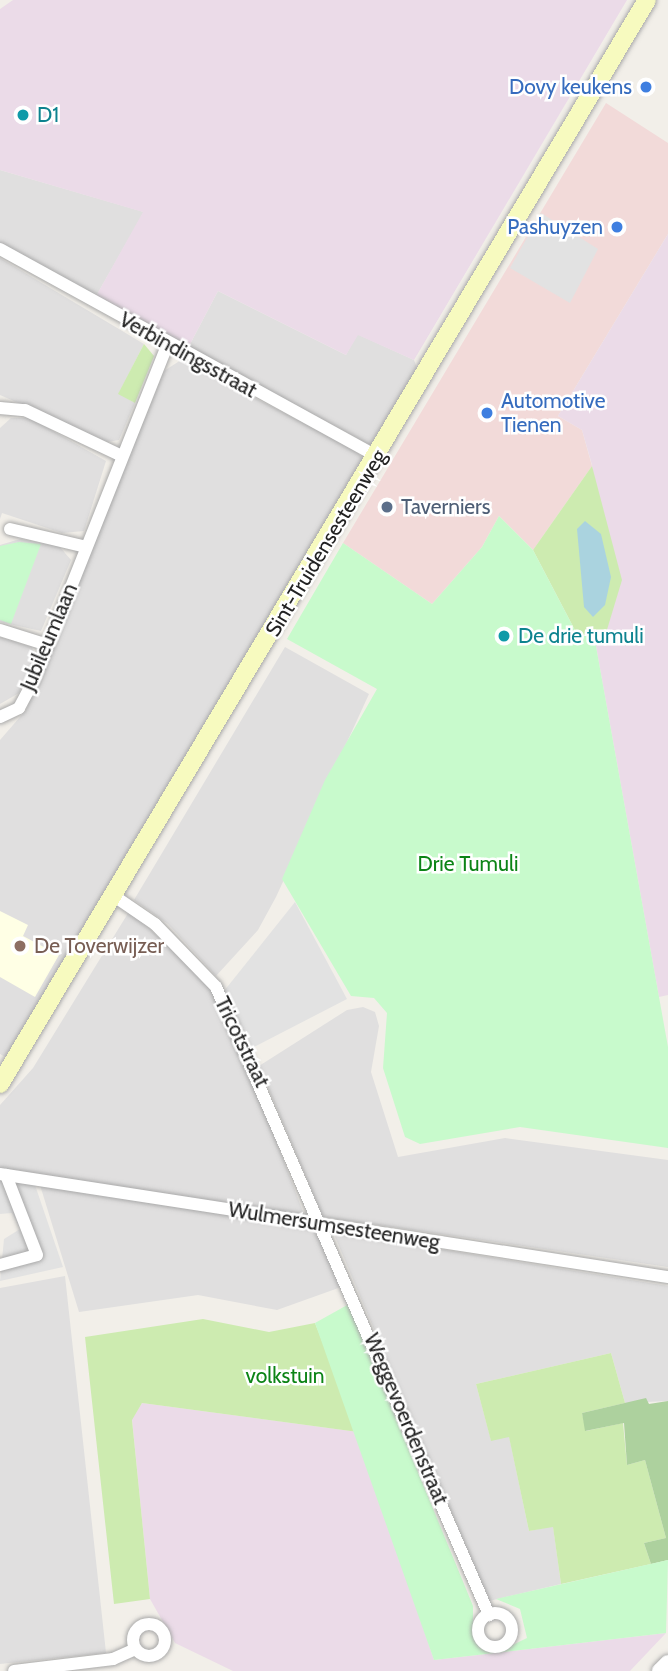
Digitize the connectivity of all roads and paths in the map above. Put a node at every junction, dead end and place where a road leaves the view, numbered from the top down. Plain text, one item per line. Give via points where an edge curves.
1 (647, 0) edge
2 (0, 249) edge
3 (167, 346) junction
4 (0, 408) edge
5 (122, 456) junction
6 (378, 457) junction
7 (10, 529) dead end
8 (86, 547) junction
9 (0, 630) edge
10 (48, 645) junction
11 (0, 717) edge
12 (114, 896) junction
13 (6, 1065) edge
14 (0, 1084) edge
15 (3, 1174) edge
16 (323, 1223) junction
17 (0, 1265) edge
18 (668, 1277) edge
19 (489, 1615) dead end
20 (135, 1649) dead end
21 (668, 1663) edge
22 (14, 1671) edge
23 (660, 1671) edge

1 - 6 main road, Sint-Truidensesteenweg
2 - 3 street, Verbindingsstraat
3 - 5 street, Jubileumlaan
3 - 6 street, Verbindingsstraat
4 - 5 street via 25,410
5 - 8 street, Jubileumlaan
6 - 12 main road, Sint-Truidensesteenweg
7 - 8 street
8 - 10 street, Jubileumlaan
9 - 10 street
10 - 11 street, Jubileumlaan via 19,708
12 - 13 main road, Sint-Truidensesteenweg
12 - 16 street, Tricotstraat via 155,924 216,987
13 - 14 main road, Sint-Truidensesteenweg
15 - 16 street, Wulmersumsesteenweg
15 - 17 street via 37,1255
16 - 18 street, Wulmersumsesteenweg
16 - 19 street, Weggevoerdenstraat
20 - 22 street via 113,1659
21 - 23 street

